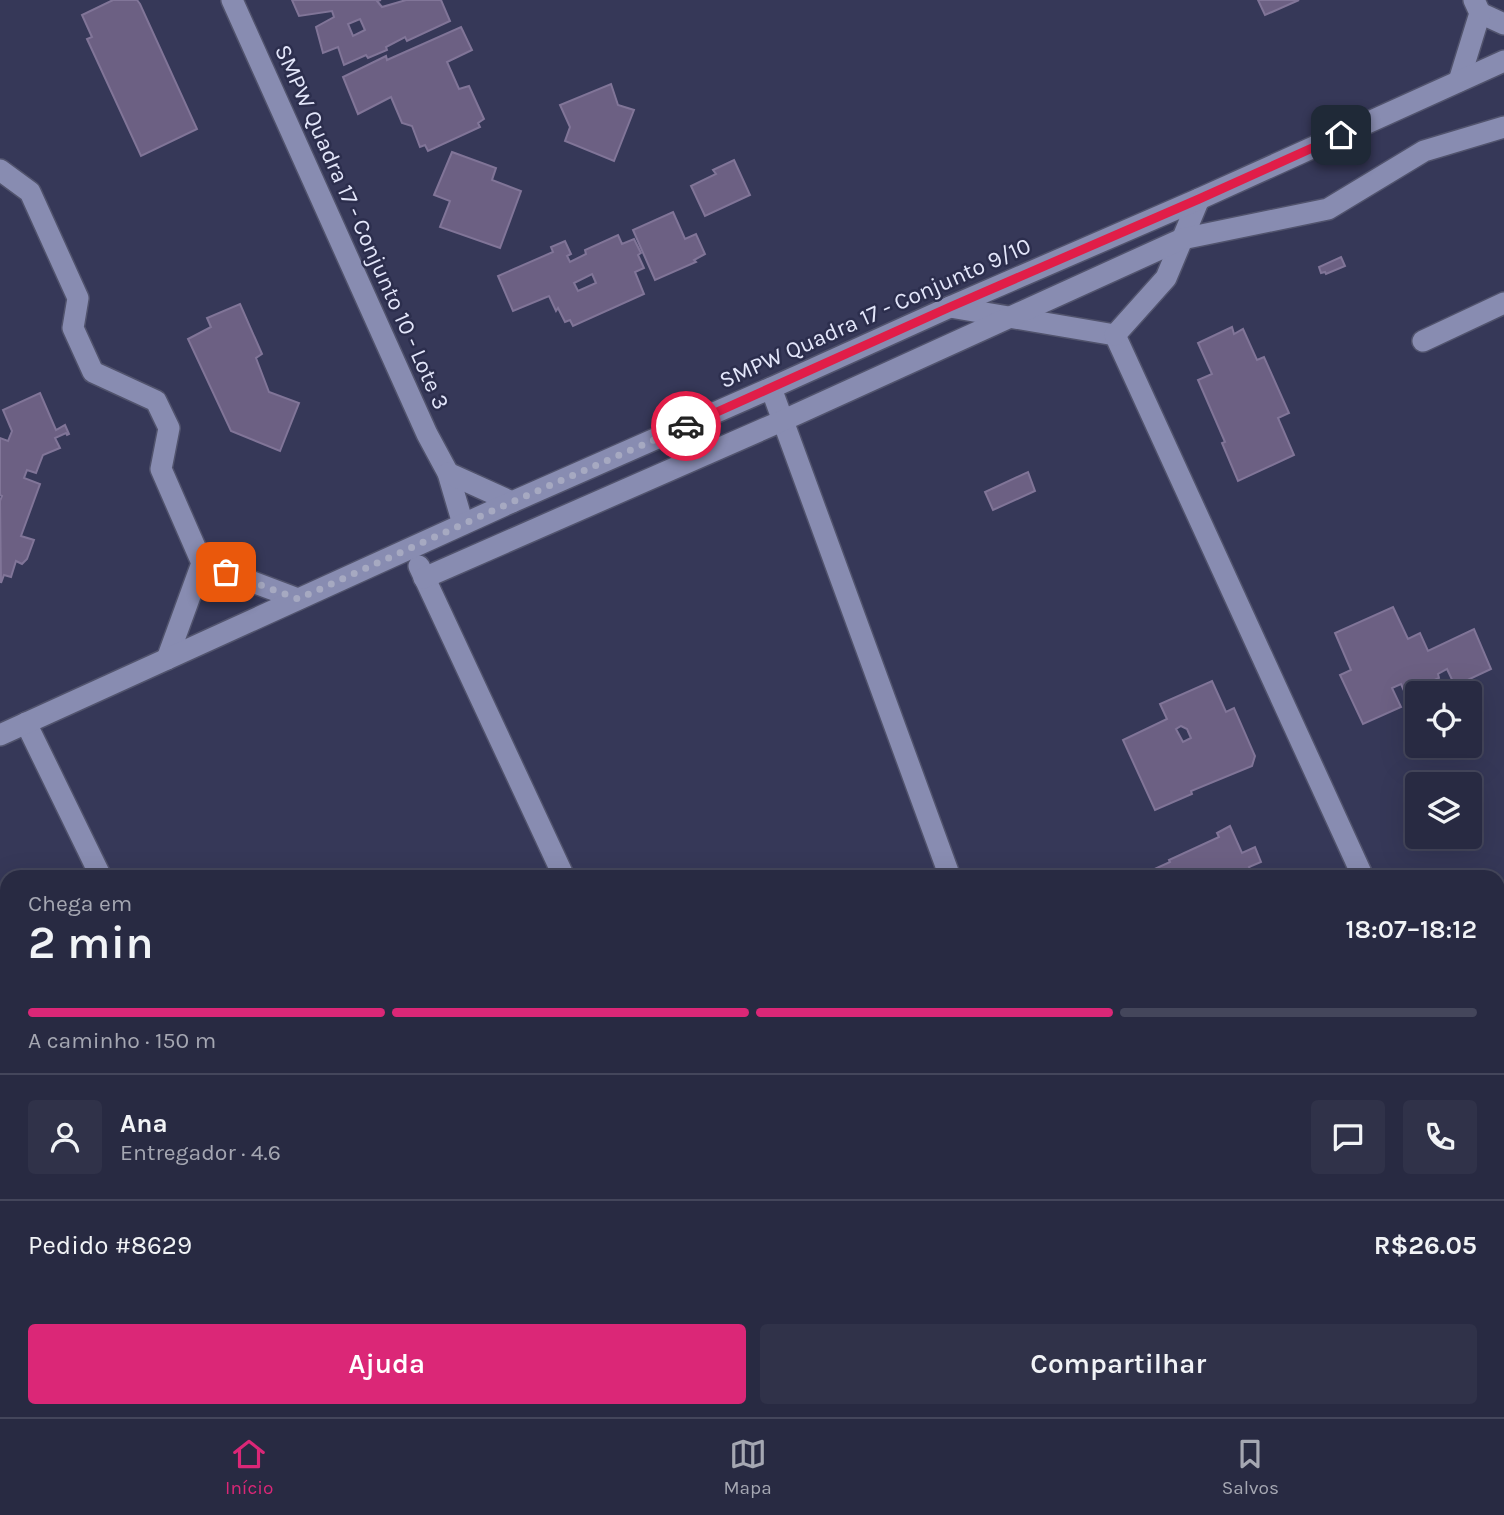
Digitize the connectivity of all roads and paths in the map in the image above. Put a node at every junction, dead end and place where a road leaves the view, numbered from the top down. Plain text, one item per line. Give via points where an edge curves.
1 (232, 0) edge
2 (1477, 7) edge
3 (1504, 24) edge
4 (1504, 61) edge
5 (1459, 81) junction
6 (1504, 127) edge
7 (0, 170) edge
8 (1199, 199) junction
9 (1182, 239) junction
10 (1504, 303) edge
11 (950, 307) junction
12 (1011, 317) junction
13 (1115, 335) junction
14 (1423, 341) dead end
15 (771, 388) junction
16 (784, 420) junction
17 (448, 473) junction
18 (512, 502) junction
19 (463, 524) junction
20 (411, 549) junction
21 (202, 563) junction
22 (424, 578) junction
23 (298, 599) junction
24 (167, 659) junction
25 (26, 723) junction
26 (0, 735) edge
27 (98, 870) edge
28 (561, 870) edge
29 (947, 870) edge
30 (1360, 870) edge

1 - 17 street, SMPW Quadra 17 - Conjunto 10 - Lote 3 via 426,434
2 - 3 street
2 - 5 street
4 - 5 street, SMPW Quadra 17 - Conjunto 9/10
5 - 8 street, SMPW Quadra 17 - Conjunto 9/10
6 - 9 street via 1424,151 1328,209
7 - 21 street via 30,192 52,239 78,298 73,328 93,372 156,401 169,428 161,469
8 - 9 street
8 - 11 street, SMPW Quadra 17 - Conjunto 9/10
9 - 12 street
9 - 13 street via 1166,278
10 - 14 street
11 - 12 street
11 - 15 street, SMPW Quadra 17 - Conjunto 9/10
12 - 13 street
12 - 16 street
13 - 30 street
15 - 16 street
15 - 18 street, SMPW Quadra 17 - Conjunto 9/10
16 - 22 street
16 - 29 street
17 - 18 street
17 - 19 street, SMPW Quadra 17 - Conjunto 10 - Lote 3
18 - 19 street, SMPW Quadra 17 - Conjunto 9/10
19 - 20 street, SMPW Quadra 17 - Conjunto 9/10
20 - 22 street
20 - 23 street, SMPW Quadra 17 - Conjunto 9/10
21 - 23 street
21 - 24 street
22 - 28 street
23 - 24 street, SMPW Quadra 17 - Conjunto 9/10
24 - 25 street, SMPW Quadra 17 - Conjunto 9/10
25 - 26 street, SMPW Quadra 17 - Conjunto 9/10
25 - 27 street

